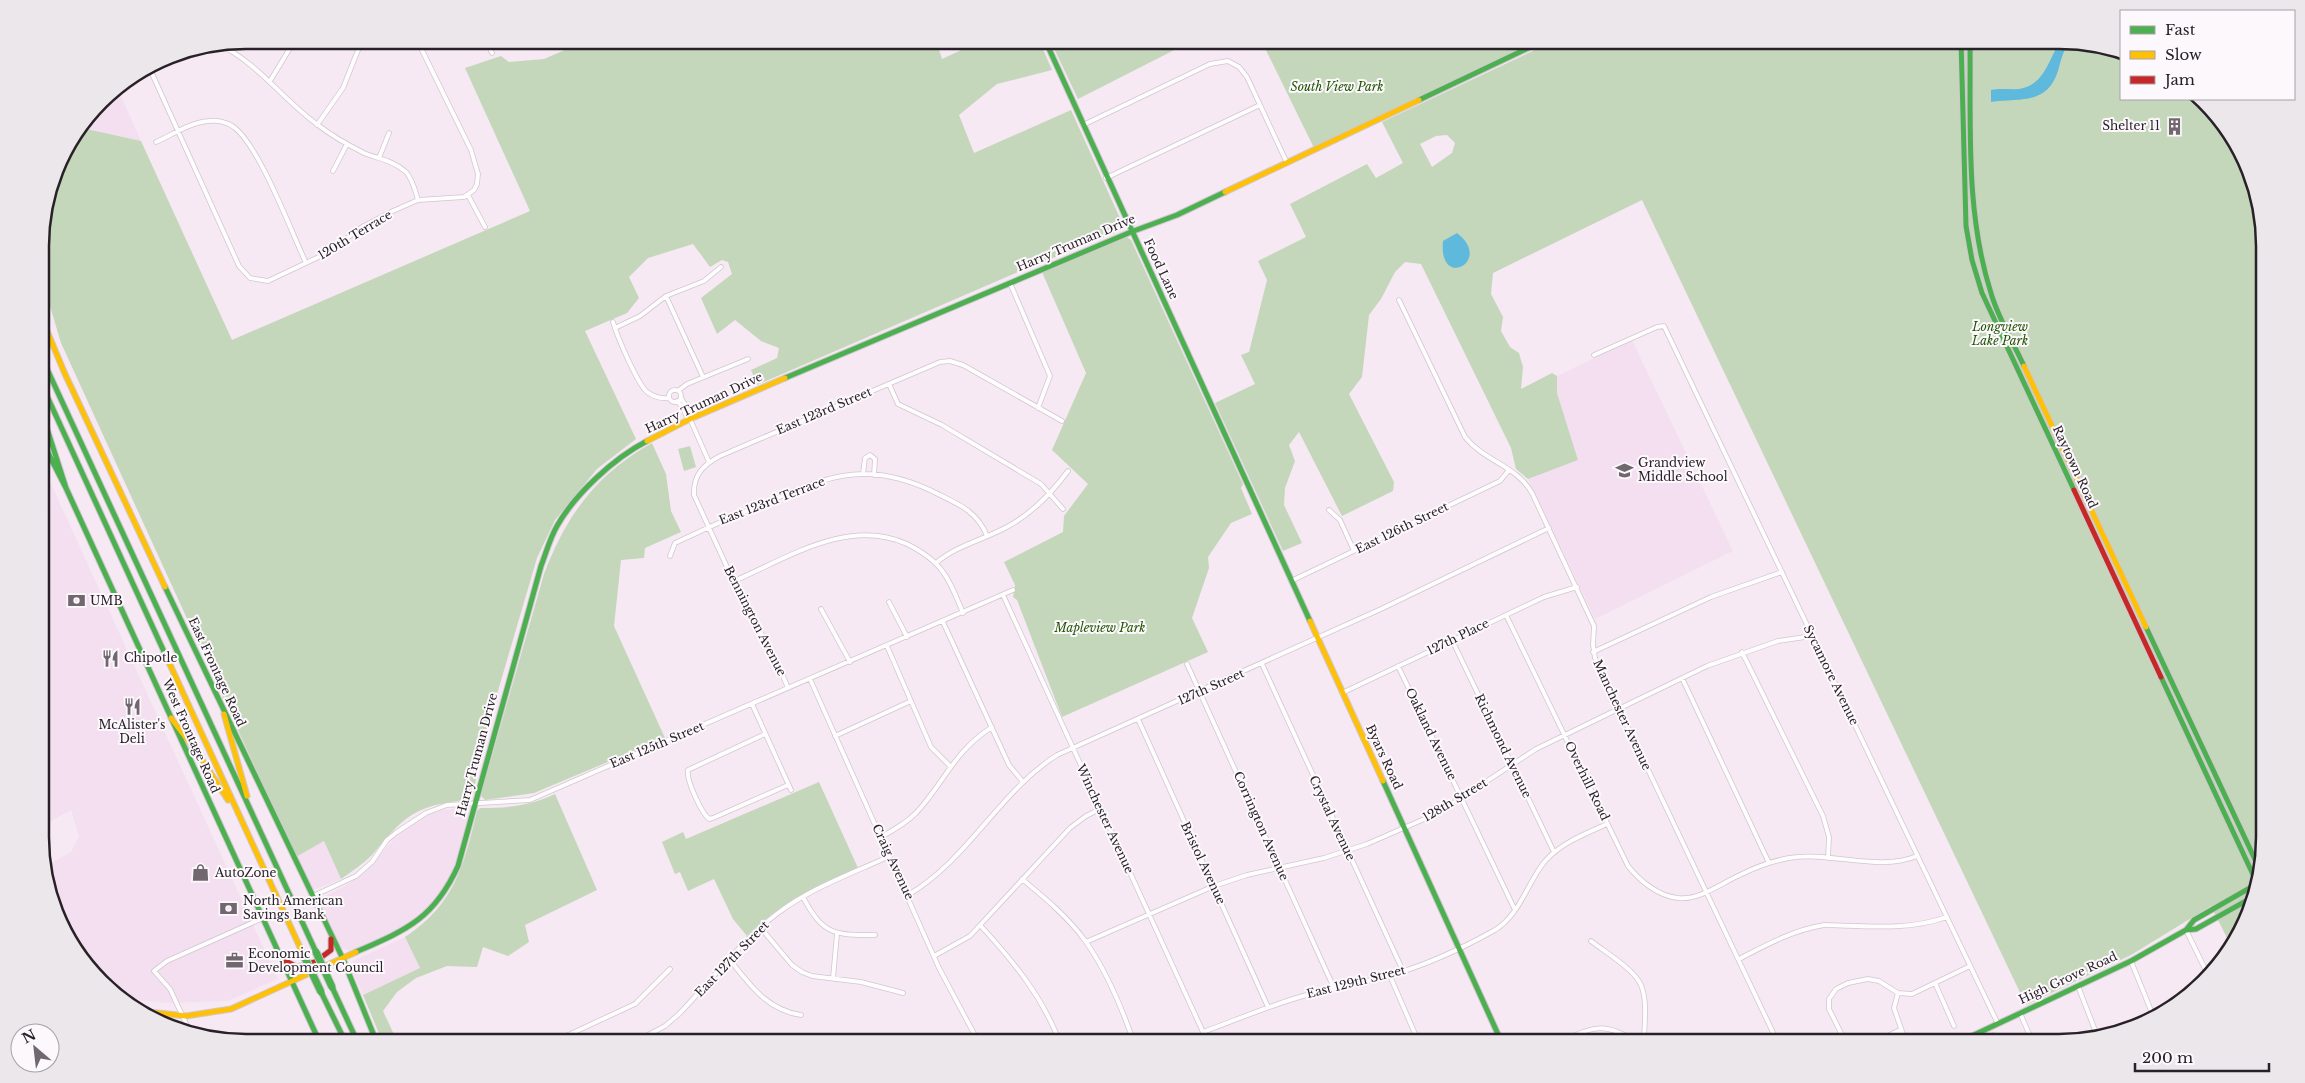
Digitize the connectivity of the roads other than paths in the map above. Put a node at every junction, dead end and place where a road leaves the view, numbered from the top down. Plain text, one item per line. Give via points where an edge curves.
1 (230, 49) edge
2 (289, 49) edge
3 (358, 49) edge
4 (421, 49) edge
5 (490, 49) edge
6 (1049, 49) edge
7 (1526, 49) edge
8 (1961, 49) edge
9 (1970, 49) edge
10 (492, 53) dead end
11 (152, 73) edge
12 (270, 80) junction
13 (1260, 105) junction
14 (317, 125) junction
15 (1082, 126) junction
16 (178, 132) junction
17 (389, 133) dead end
18 (156, 142) dead end
19 (347, 144) junction
20 (379, 158) junction
21 (1287, 163) junction
22 (333, 171) dead end
23 (1106, 178) junction
24 (468, 196) junction
25 (418, 200) junction
26 (485, 227) dead end
27 (1131, 232) junction
28 (306, 263) junction
29 (721, 267) dead end
30 (1010, 283) junction
31 (666, 296) junction
32 (1399, 300) dead end
33 (613, 322) dead end
34 (615, 328) junction
35 (49, 336) edge
36 (1594, 355) dead end
37 (748, 359) dead end
38 (49, 373) edge
39 (703, 377) junction
40 (889, 384) junction
41 (679, 390) junction
42 (669, 398) junction
43 (49, 400) edge
44 (679, 400) junction
45 (1038, 408) junction
46 (691, 419) junction
47 (1062, 422) dead end
48 (49, 435) edge
49 (49, 455) edge
50 (709, 462) junction
51 (1509, 470) junction
52 (1068, 471) dead end
53 (863, 474) junction
54 (874, 475) junction
55 (1246, 481) joint
56 (66, 488) junction
57 (1050, 492) junction
58 (1063, 509) dead end
59 (1329, 510) dead end
60 (709, 526) junction
61 (1549, 528) junction
62 (987, 536) junction
63 (1354, 551) junction
64 (670, 556) dead end
65 (936, 563) junction
66 (1782, 572) junction
67 (734, 581) junction
68 (1291, 581) junction
69 (1577, 587) junction
70 (1013, 590) dead end
71 (1003, 595) junction
72 (889, 602) dead end
73 (821, 609) dead end
74 (963, 613) junction
75 (1506, 615) junction
76 (943, 622) junction
77 (1812, 636) junction
78 (908, 637) junction
79 (1317, 639) junction
80 (1452, 640) junction
81 (887, 646) junction
82 (1593, 652) junction
83 (1742, 652) junction
84 (850, 662) junction
85 (1187, 664) dead end
86 (1262, 664) junction
87 (1398, 666) junction
88 (1682, 678) junction
89 (810, 679) junction
90 (788, 688) junction
91 (1200, 692) junction
92 (1342, 693) junction
93 (911, 701) junction
94 (752, 704) junction
95 (1619, 708) junction
96 (224, 714) junction
97 (171, 718) junction
98 (1138, 719) junction
99 (992, 727) junction
100 (765, 734) junction
101 (1564, 735) junction
102 (835, 736) junction
103 (1072, 747) junction
104 (1512, 764) junction
105 (950, 766) junction
106 (1023, 782) junction
107 (788, 785) junction
108 (791, 790) dead end
109 (1462, 799) junction
110 (248, 804) junction
111 (475, 804) junction
112 (1100, 809) junction
113 (239, 816) junction
114 (1607, 824) junction
115 (1405, 828) junction
116 (881, 837) junction
117 (2250, 848) junction
118 (1348, 851) junction
119 (1554, 852) junction
120 (2256, 854) edge
121 (890, 856) junction
122 (1918, 856) junction
123 (1828, 858) junction
124 (2255, 860) edge
125 (1769, 863) junction
126 (1280, 866) junction
127 (2253, 874) edge
128 (1022, 880) junction
129 (1214, 886) junction
130 (2250, 889) edge
131 (1706, 891) junction
132 (908, 895) junction
133 (311, 897) junction
134 (804, 897) junction
135 (2246, 902) edge
136 (1515, 910) junction
137 (1149, 914) junction
138 (1947, 917) junction
139 (263, 918) junction
140 (980, 925) junction
141 (760, 928) junction
142 (2186, 930) junction
143 (837, 934) junction
144 (875, 935) dead end
145 (331, 936) junction
146 (1592, 941) dead end
147 (1086, 942) junction
148 (1460, 949) junction
149 (934, 956) junction
150 (282, 959) junction
151 (343, 959) junction
152 (1738, 959) junction
153 (730, 960) junction
154 (2131, 961) junction
155 (1970, 966) junction
156 (670, 969) dead end
157 (2205, 969) edge
158 (1403, 971) junction
159 (1390, 976) junction
160 (833, 978) junction
161 (292, 983) junction
162 (1935, 983) junction
163 (2078, 986) junction
164 (1334, 988) junction
165 (902, 993) dead end
166 (1898, 993) junction
167 (1268, 1007) junction
168 (2151, 1011) edge
169 (2020, 1013) junction
170 (801, 1015) dead end
171 (164, 1016) edge
172 (183, 1017) junction
173 (1998, 1024) junction
174 (187, 1026) edge
175 (1954, 1026) dead end
176 (1900, 1030) junction
177 (2095, 1031) edge
178 (1204, 1032) joint
179 (316, 1034) edge
180 (342, 1034) edge
181 (354, 1034) edge
182 (374, 1034) edge
183 (570, 1034) edge
184 (650, 1034) edge
185 (974, 1034) edge
186 (1056, 1034) edge
187 (1131, 1034) edge
188 (1415, 1034) edge
189 (1498, 1034) edge
190 (1579, 1034) edge
191 (1624, 1034) edge
192 (1644, 1034) edge
193 (1774, 1034) edge
194 (1842, 1034) edge
195 (1891, 1034) edge
196 (1902, 1034) edge
197 (1976, 1034) edge
198 (2029, 1034) edge

1 - 12 street
2 - 12 street
3 - 14 street via 343,88
4 - 24 street via 476,161 477,184
5 - 10 street
6 - 15 main road, Food Lane
7 - 21 main road, Harry Truman Drive
8 - 127 main road, Raytown Road via 1966,226 1982,293
9 - 117 main road, Raytown Road via 1975,223 1981,262 1991,295
11 - 16 street
12 - 14 street
13 - 15 street via 1247,77 1232,62 1224,61 1210,64
13 - 21 street
13 - 23 street
14 - 19 street
15 - 23 main road, Food Lane
16 - 18 street
16 - 28 street via 209,121 234,127 258,159
16 - 28 street, 120th Terrace via 244,273 268,281
17 - 20 street
19 - 20 street
19 - 22 street
20 - 25 street via 397,165 407,174
21 - 27 main road, Harry Truman Drive via 1177,215
23 - 27 main road, Food Lane
24 - 25 street, 120th Terrace
24 - 26 street
25 - 28 street, 120th Terrace via 370,222 327,253
27 - 30 main road, Harry Truman Drive
27 - 55 main road, Food Lane
29 - 31 street via 704,281
30 - 45 street via 1050,376
30 - 46 main road, Harry Truman Drive
31 - 34 street via 640,316
31 - 39 street
32 - 51 street, Manchester Avenue via 1465,437 1478,450
33 - 34 street
34 - 42 street via 641,384 653,396
35 - 96 main road, East Frontage Road
36 - 66 street, Sycamore Avenue via 1664,326
37 - 39 street
38 - 110 main road
39 - 41 street
40 - 45 street, East 123rd Street via 940,362 963,365
40 - 50 street, East 123rd Street
40 - 57 street via 898,404 942,425
41 - 42 street via 671,391
41 - 44 street
42 - 44 street via 674,402
43 - 113 main road
44 - 46 street
45 - 47 street
46 - 50 street
46 - 111 main road, Harry Truman Drive via 630,450 592,481 557,526 541,566
48 - 56 main road
49 - 56 main road, West Frontage Road
50 - 60 street, Bennington Avenue via 699,472 694,495
51 - 61 street, Manchester Avenue via 1528,485
51 - 63 street, East 126th Street via 1500,481
52 - 57 street
53 - 54 street, East 123rd Terrace
53 - 54 street via 865,458 870,455 874,459
53 - 60 street, East 123rd Terrace via 812,483
54 - 62 street, East 123rd Terrace via 914,483 964,507 979,519
55 - 68 main road, Byars Road
56 - 97 main road, West Frontage Road
57 - 58 street
57 - 62 street via 1019,520
59 - 63 street via 1340,520
60 - 64 street, East 123rd Terrace via 675,543
60 - 67 street, Bennington Avenue
61 - 69 street, Manchester Avenue
61 - 79 street, 127th Street
62 - 65 street via 955,550
63 - 68 street, East 126th Street
65 - 67 street via 917,549 896,540 875,535 852,535 828,540
65 - 74 street
66 - 77 street, Sycamore Avenue
66 - 82 street via 1710,597
67 - 90 street, Bennington Avenue
68 - 79 main road, Byars Road
69 - 75 street, 127th Place via 1544,597
69 - 82 street, Manchester Avenue via 1594,626
70 - 71 street, East 125th Street
71 - 74 street, East 125th Street
71 - 103 street, Winchester Avenue
72 - 78 street
73 - 84 street
74 - 76 street, East 125th Street
75 - 80 street, 127th Place
75 - 101 street, Overhill Road
76 - 78 street, East 125th Street
76 - 99 street
77 - 83 street, 128th Street via 1778,641
77 - 122 street, Sycamore Avenue
78 - 81 street, East 125th Street
79 - 86 street, 127th Street
79 - 92 main road, Byars Road
80 - 87 street, 127th Place
80 - 104 street, Richmond Avenue
81 - 84 street, East 125th Street
81 - 93 street
82 - 95 street, Manchester Avenue
83 - 88 street, 128th Street
83 - 123 street via 1823,816 1829,836
84 - 89 street, East 125th Street
85 - 91 street, Corrington Avenue
86 - 91 street, 127th Street
86 - 118 street, Crystal Avenue
87 - 92 street, 127th Place
87 - 109 street, Oakland Avenue
88 - 95 street, 128th Street
88 - 125 street
89 - 90 street, East 125th Street
89 - 102 street, Craig Avenue
90 - 94 street, East 125th Street
91 - 98 street, 127th Street
91 - 126 street, Corrington Avenue
92 - 115 main road, Byars Road
93 - 102 street
93 - 105 street via 932,747
94 - 100 street
94 - 111 street, East 125th Street via 530,800
95 - 101 street, 128th Street
95 - 131 street, Manchester Avenue
96 - 110 main road via 244,779
96 - 133 main road, East Frontage Road
97 - 113 main road
97 - 139 main road, West Frontage Road
98 - 103 street, 127th Street
98 - 129 street, Bristol Avenue
99 - 105 street via 968,745
99 - 106 street via 1009,765
100 - 107 street
100 - 107 street via 688,770 688,778 704,814 708,819
101 - 104 street, 128th Street
101 - 114 street, Overhill Road
102 - 116 street, Craig Avenue
103 - 106 street, 127th Street via 1043,764
103 - 112 street, Winchester Avenue
104 - 109 street, 128th Street
104 - 119 street, Richmond Avenue
105 - 116 street via 914,814
106 - 132 street, 127th Street via 937,875
107 - 108 street
109 - 115 street, 128th Street
109 - 136 street, Oakland Avenue
110 - 181 main road, bridge
111 - 133 street, East 125th Street via 446,806 410,822 387,840 372,862 356,876
111 - 151 main road, Harry Truman Drive via 458,866 436,904 407,929
112 - 128 street via 1070,828
112 - 137 street, Winchester Avenue
113 - 180 main road, bridge
114 - 119 street, East 129th Street via 1573,839
114 - 131 street, Overhill Road via 1628,866 1649,886 1679,899
115 - 118 street, 128th Street
115 - 148 main road, Byars Road
116 - 121 street, Craig Avenue
117 - 120 main road
117 - 124 main road, Raytown Road
118 - 126 street, 128th Street
118 - 158 street, Crystal Avenue
119 - 136 street, East 129th Street via 1536,873
121 - 132 street, Craig Avenue
121 - 134 street, East 127th Street
122 - 123 street, Overhill Road via 1899,862
122 - 138 street, Sycamore Avenue
123 - 125 street, Overhill Road via 1794,857
125 - 131 street, Overhill Road
126 - 129 street, 128th Street
126 - 164 street, Corrington Avenue
128 - 140 street
128 - 147 street via 1055,907
129 - 137 street, 128th Street
129 - 167 street, Bristol Avenue
130 - 142 main road, High Grove Road via 2194,920
131 - 152 street, Manchester Avenue
132 - 149 street, Craig Avenue
133 - 145 main road, East Frontage Road
134 - 141 street, East 127th Street
134 - 143 street via 817,921
135 - 142 main road, High Grove Road via 2196,929
136 - 148 street, East 129th Street via 1497,928
137 - 147 street, 128th Street
137 - 178 street, Winchester Avenue
138 - 152 street via 1911,927 1811,927
138 - 155 street, Sycamore Avenue
139 - 150 main road, West Frontage Road
139 - 172 street via 167,961 154,971 170,989
140 - 149 street via 961,942
140 - 186 street via 1028,982
141 - 153 street, East 127th Street
141 - 160 street via 802,972
142 - 154 main road, High Grove Road
142 - 157 street
143 - 144 street
143 - 160 street
145 - 150 main road via 331,950 327,955 296,967
145 - 151 main road, East Frontage Road
146 - 192 street via 1640,983 1644,994
147 - 187 street via 1123,1011
148 - 158 street, East 129th Street
148 - 189 main road, Byars Road
149 - 185 street, Craig Avenue
150 - 161 main road, West Frontage Road
151 - 161 main road, Harry Truman Drive
151 - 182 main road, East Frontage Road
152 - 193 street, Manchester Avenue
153 - 170 street via 761,998 791,1014
153 - 184 street, East 127th Street via 680,1014
154 - 163 main road, High Grove Road
154 - 168 street
155 - 162 street
155 - 173 street, Sycamore Avenue
156 - 183 street via 635,1004
158 - 159 street, East 129th Street
159 - 164 street, East 129th Street
159 - 188 street
160 - 165 street
161 - 172 main road, Harry Truman Drive via 232,1009
161 - 179 main road, West Frontage Road
162 - 166 street via 1912,994
162 - 175 street
163 - 169 main road, High Grove Road
163 - 177 street
164 - 167 street, East 129th Street
166 - 176 street via 1894,1008
166 - 194 street via 1879,981 1868,979 1836,989 1829,999 1829,1009
167 - 178 street, East 129th Street
169 - 173 main road, High Grove Road
169 - 198 street
171 - 172 main road, Harry Truman Drive
172 - 174 street
173 - 197 main road, High Grove Road
176 - 195 street
176 - 196 street
190 - 191 street via 1609,1028

